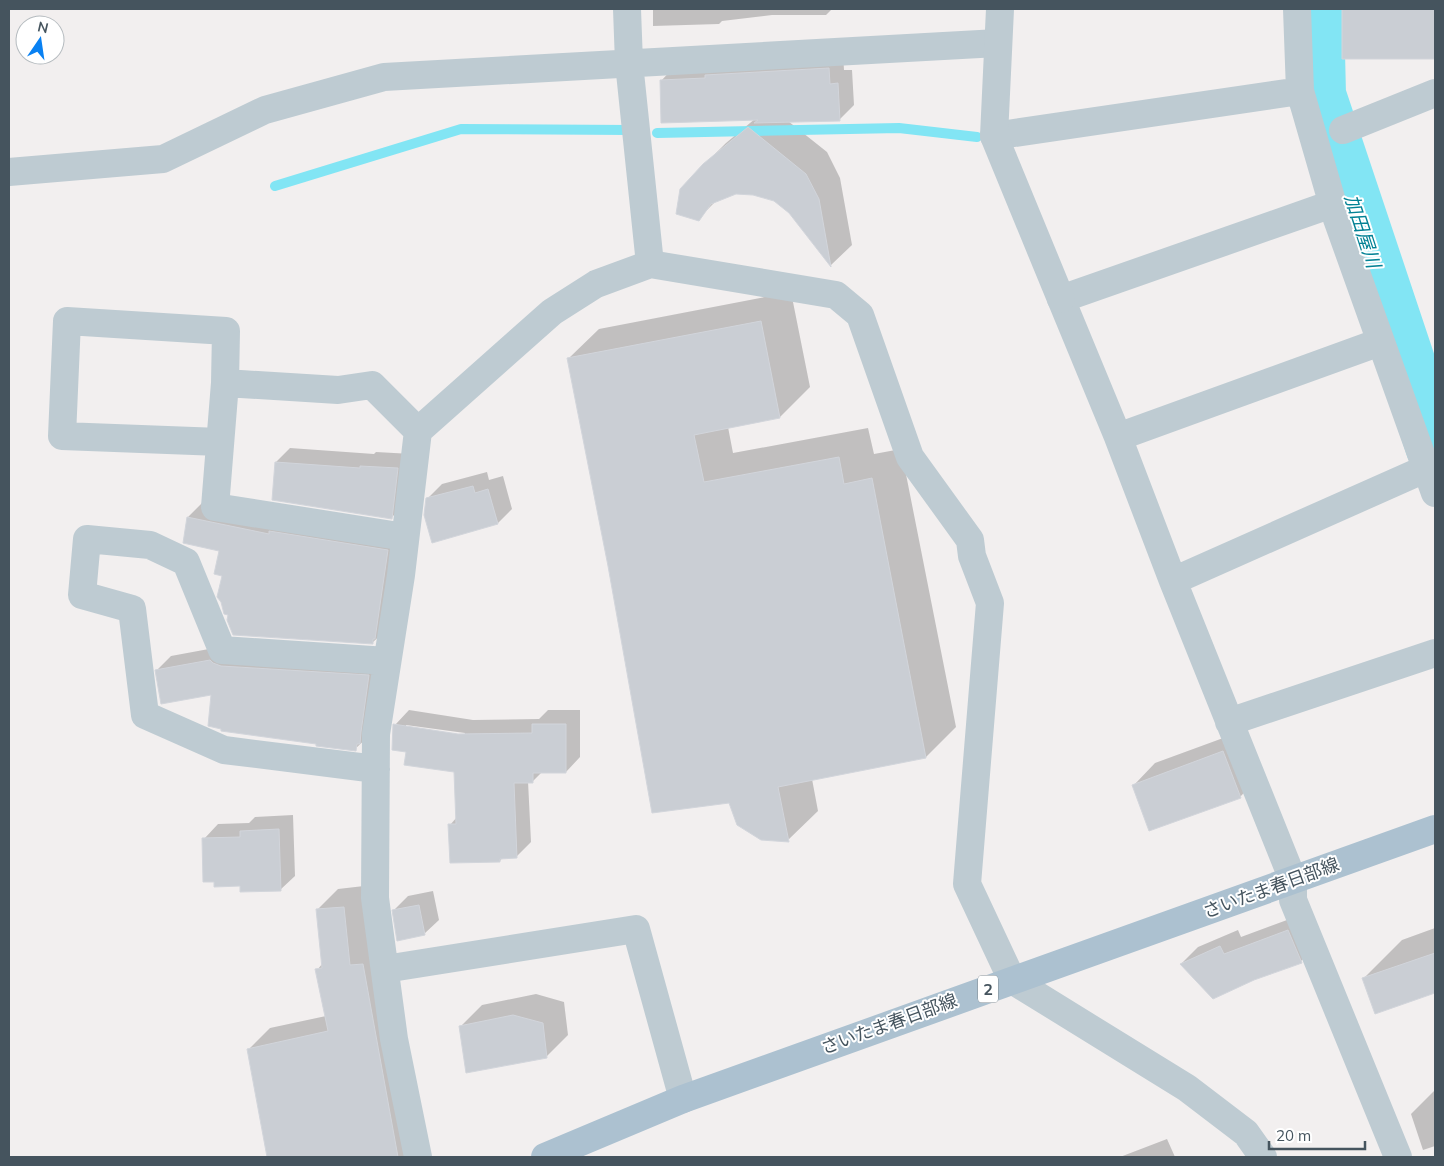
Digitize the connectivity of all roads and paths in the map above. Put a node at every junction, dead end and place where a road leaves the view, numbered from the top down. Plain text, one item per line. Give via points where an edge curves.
1 (627, 9) edge
2 (1000, 9) edge
3 (1297, 9) edge
4 (998, 43) junction
5 (630, 62) junction
6 (1300, 91) junction
7 (1435, 93) edge
8 (1343, 130) dead end
9 (994, 136) junction
10 (9, 172) edge
11 (1332, 204) junction
12 (650, 264) junction
13 (1061, 298) junction
14 (1380, 342) junction
15 (225, 383) junction
16 (418, 432) junction
17 (1118, 437) junction
18 (220, 442) junction
19 (1430, 481) edge
20 (406, 537) junction
21 (1172, 581) junction
22 (1435, 653) edge
23 (388, 661) junction
24 (1229, 722) junction
25 (376, 769) junction
26 (1432, 835) edge
27 (1293, 880) junction
28 (385, 969) junction
29 (1012, 980) junction
30 (684, 1099) junction
31 (418, 1157) edge
32 (545, 1157) edge
33 (1263, 1157) edge
34 (1398, 1157) edge

1 - 5 street
2 - 4 street
3 - 6 street
4 - 5 street
4 - 9 street
5 - 10 street via 384,77 265,110 163,159
5 - 12 street
6 - 9 street
6 - 11 street
7 - 8 street
9 - 13 street
11 - 13 street
11 - 14 street
12 - 16 street via 596,284 552,312
12 - 29 street via 836,295 860,315 910,457 970,540 972,556 990,603 967,884
13 - 17 street
14 - 17 street
14 - 19 street
15 - 16 street via 338,390 372,385
15 - 18 street
15 - 18 street via 226,332 67,322 62,436
16 - 20 street
17 - 21 street
18 - 20 street via 215,507
19 - 21 street
20 - 23 street
21 - 24 street
22 - 24 street
23 - 25 street via 376,734
23 - 25 street via 222,650 186,562 150,545 87,539 82,595 132,609 145,715 224,750
24 - 27 street
25 - 28 street via 375,898
26 - 27 main road, さいたま春日部線 / 2
27 - 29 main road, さいたま春日部線 / 2
27 - 34 street via 1293,900
28 - 30 street via 636,929
28 - 31 street via 394,1039
29 - 30 main road, さいたま春日部線 / 2
29 - 33 street via 1187,1088 1246,1133
30 - 32 main road, さいたま春日部線 / 2

